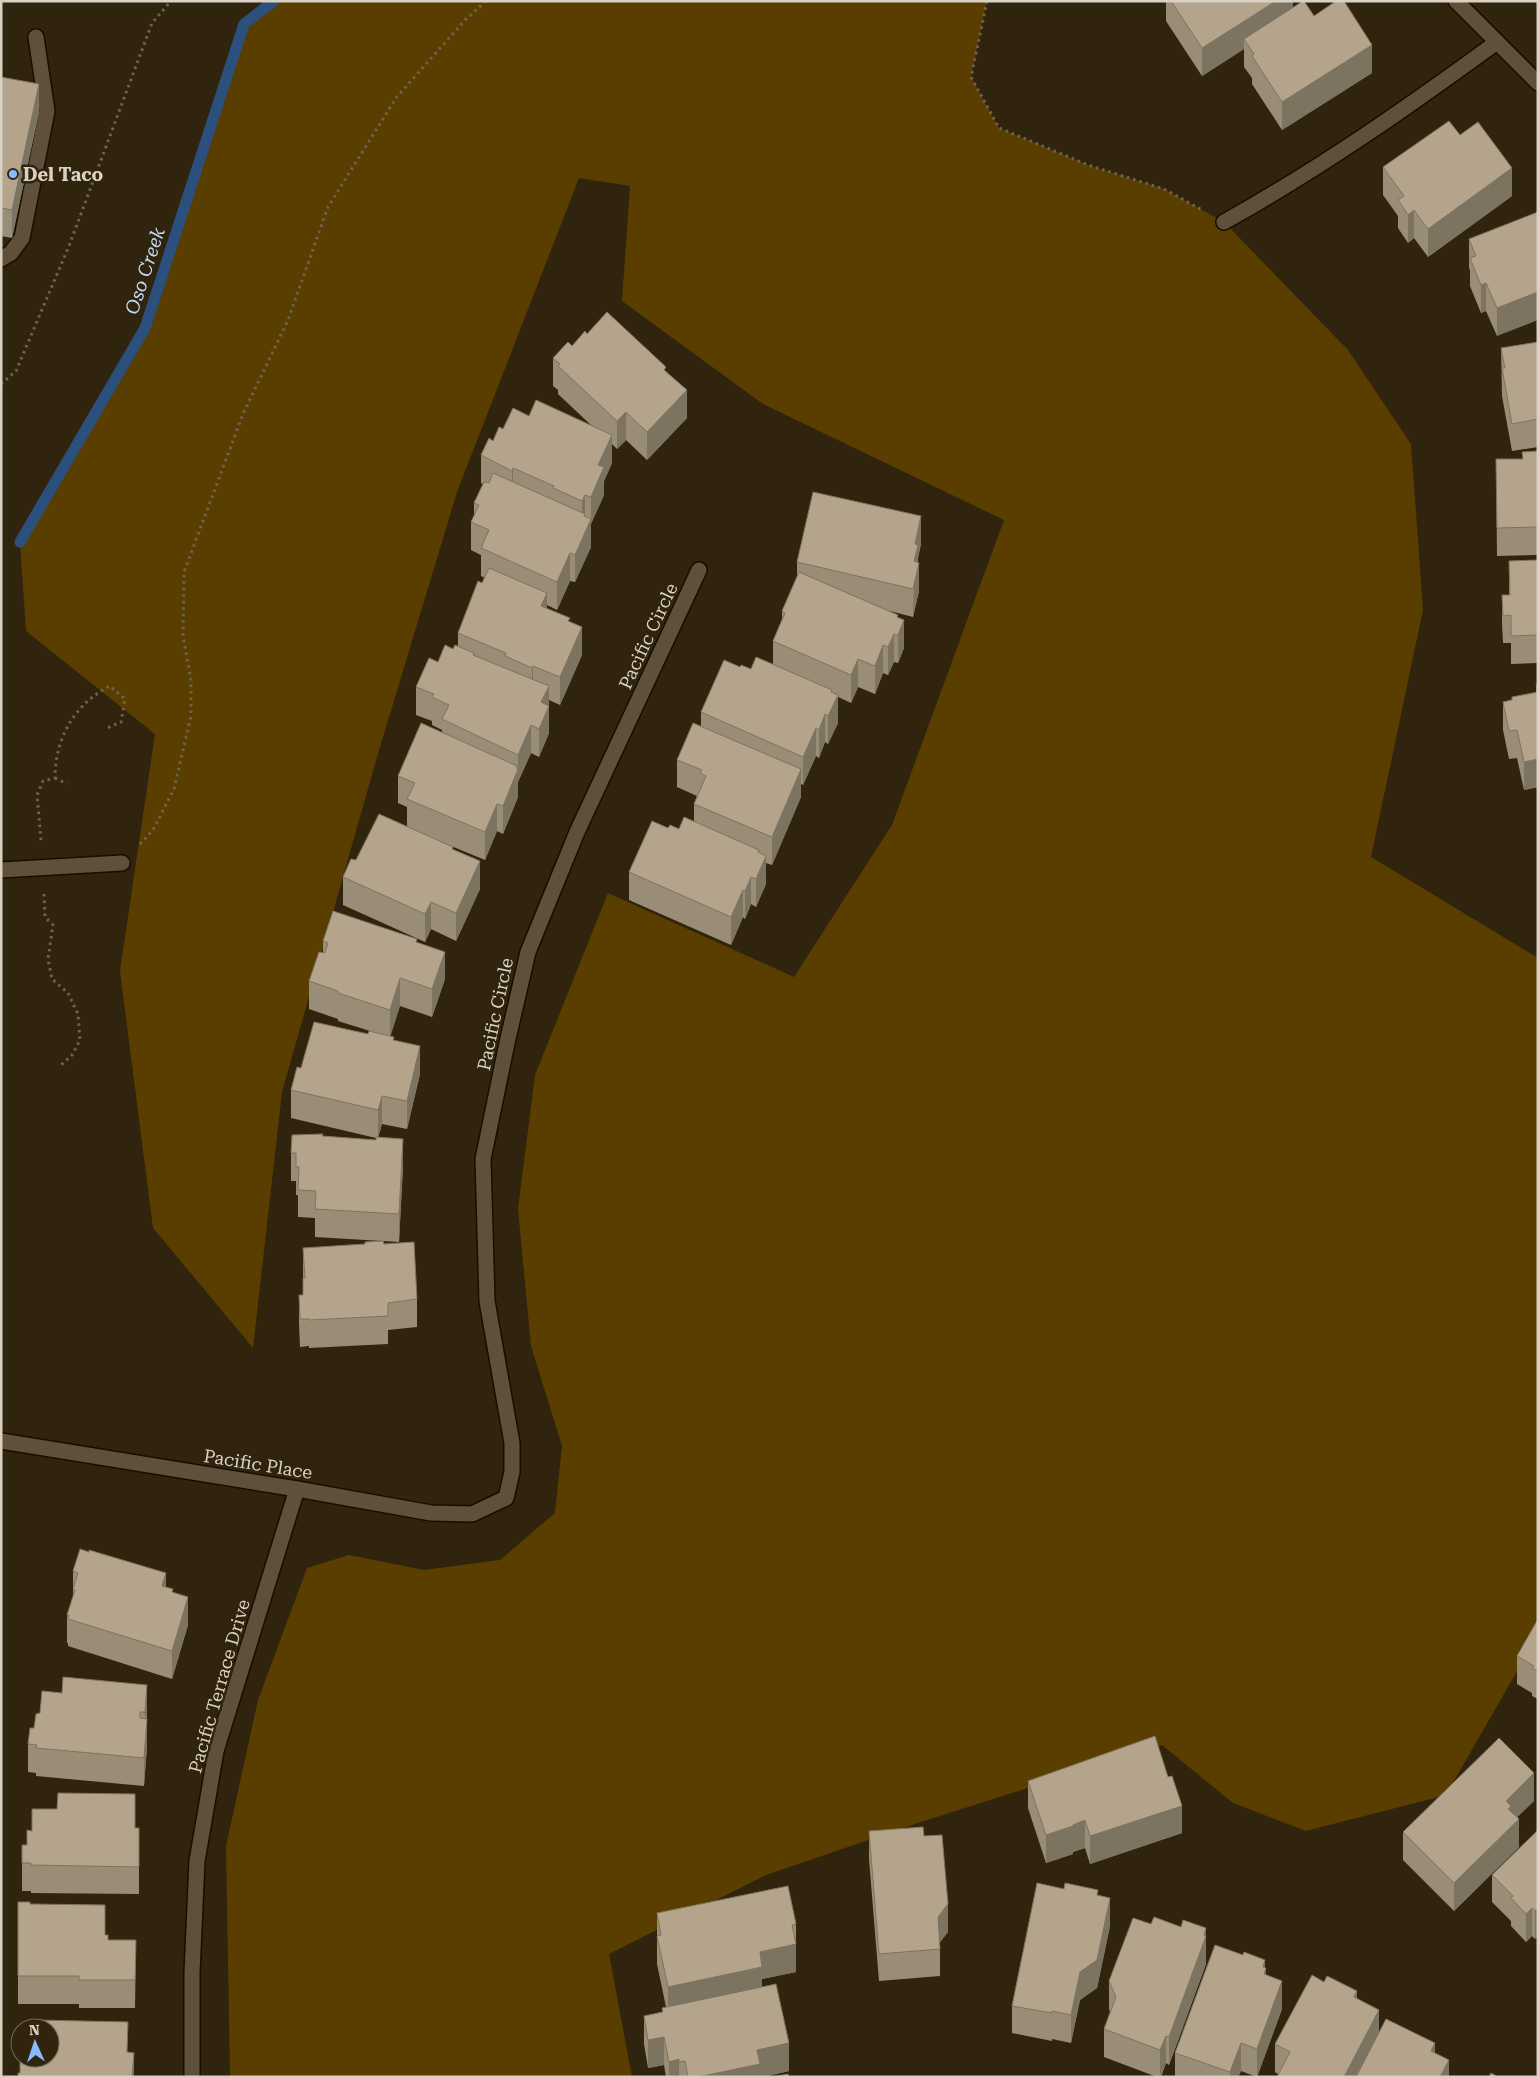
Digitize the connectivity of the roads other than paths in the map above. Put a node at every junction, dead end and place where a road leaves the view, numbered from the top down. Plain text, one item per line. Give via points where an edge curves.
1 (1456, 1) edge
2 (36, 37) dead end
3 (1498, 42) junction
4 (1538, 83) edge
5 (1224, 222) road end
6 (1, 259) edge
7 (699, 570) dead end
8 (122, 863) road end
9 (1, 870) edge
10 (1, 1441) edge
11 (297, 1489) junction
12 (506, 1498) joint
13 (192, 2077) edge

1 - 3 street
2 - 6 street via 46,111 22,238 11,253
3 - 4 street
3 - 5 street via 1392,118 1288,186
7 - 12 street, Pacific Circle via 577,832 528,952 507,1043 484,1159 487,1302 512,1444 512,1472
8 - 9 street
10 - 11 street, Pacific Place
11 - 12 street, Pacific Place via 431,1514 472,1514
11 - 13 street, Pacific Terrace Drive via 215,1760 198,1861 192,1973

